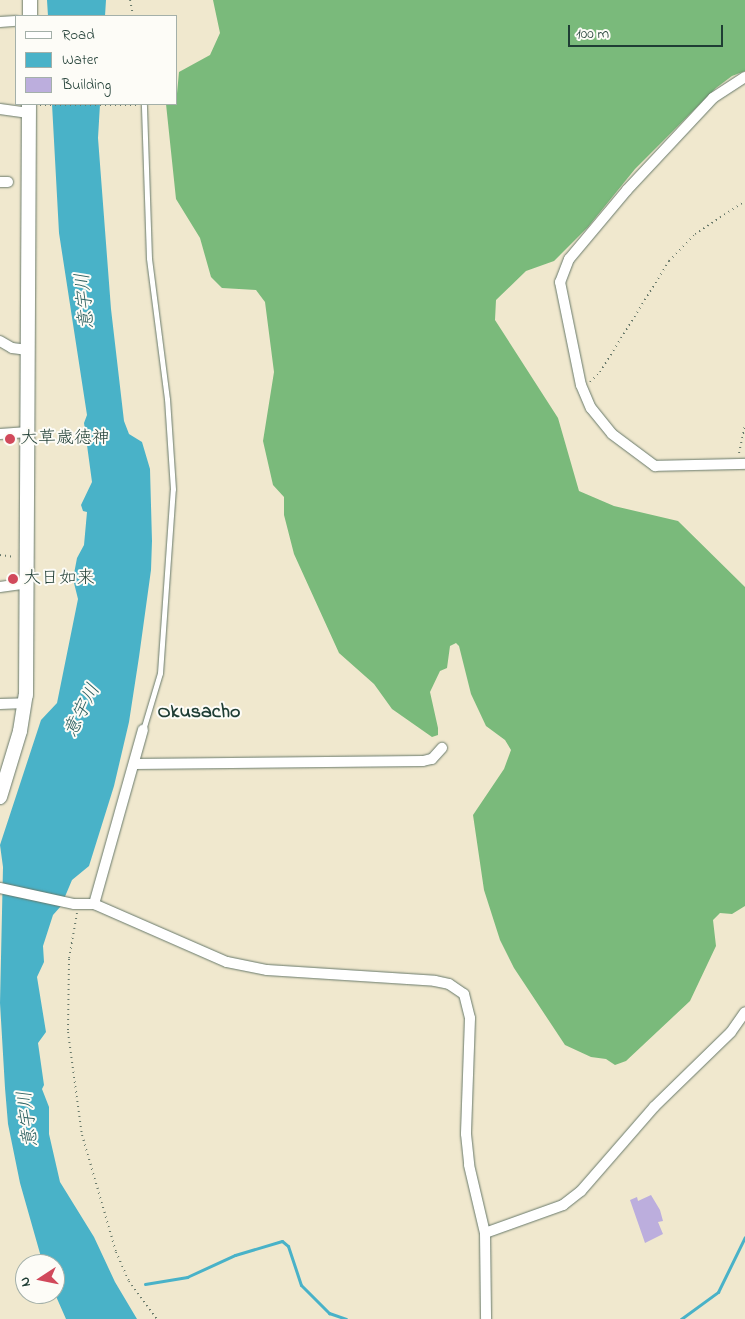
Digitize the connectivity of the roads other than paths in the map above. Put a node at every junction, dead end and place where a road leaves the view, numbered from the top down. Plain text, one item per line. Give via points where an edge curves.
1 (30, 0) edge
2 (30, 15) edge
3 (15, 21) edge
4 (0, 22) edge
5 (745, 77) edge
6 (144, 105) edge
7 (32, 107) edge
8 (0, 109) edge
9 (0, 340) edge
10 (28, 350) junction
11 (28, 432) junction
12 (0, 434) edge
13 (741, 464) edge
14 (27, 583) junction
15 (0, 587) edge
16 (25, 703) junction
17 (0, 704) edge
18 (143, 730) joint
19 (442, 748) dead end
20 (135, 764) junction
21 (0, 797) edge
22 (0, 888) edge
23 (94, 904) junction
24 (745, 1012) edge
25 (484, 1233) junction
26 (486, 1319) edge

1 - 2 street
3 - 4 street
5 - 13 street via 713,98 627,190 564,266 560,282 581,385 592,408 612,434 656,466
6 - 18 lane via 148,258 167,399 173,488 160,673
7 - 8 street
7 - 10 street
9 - 10 street via 12,348
10 - 11 street
11 - 12 street
11 - 14 street
14 - 15 street
14 - 16 street
16 - 17 street
16 - 21 street
18 - 20 street
19 - 20 street via 432,759 423,760
20 - 23 street
22 - 23 street via 76,904
23 - 25 street via 227,962 267,970 435,980 450,984 464,994 470,1018 466,1134 469,1166
24 - 25 street via 731,1032 654,1107 581,1191 563,1205
25 - 26 street

